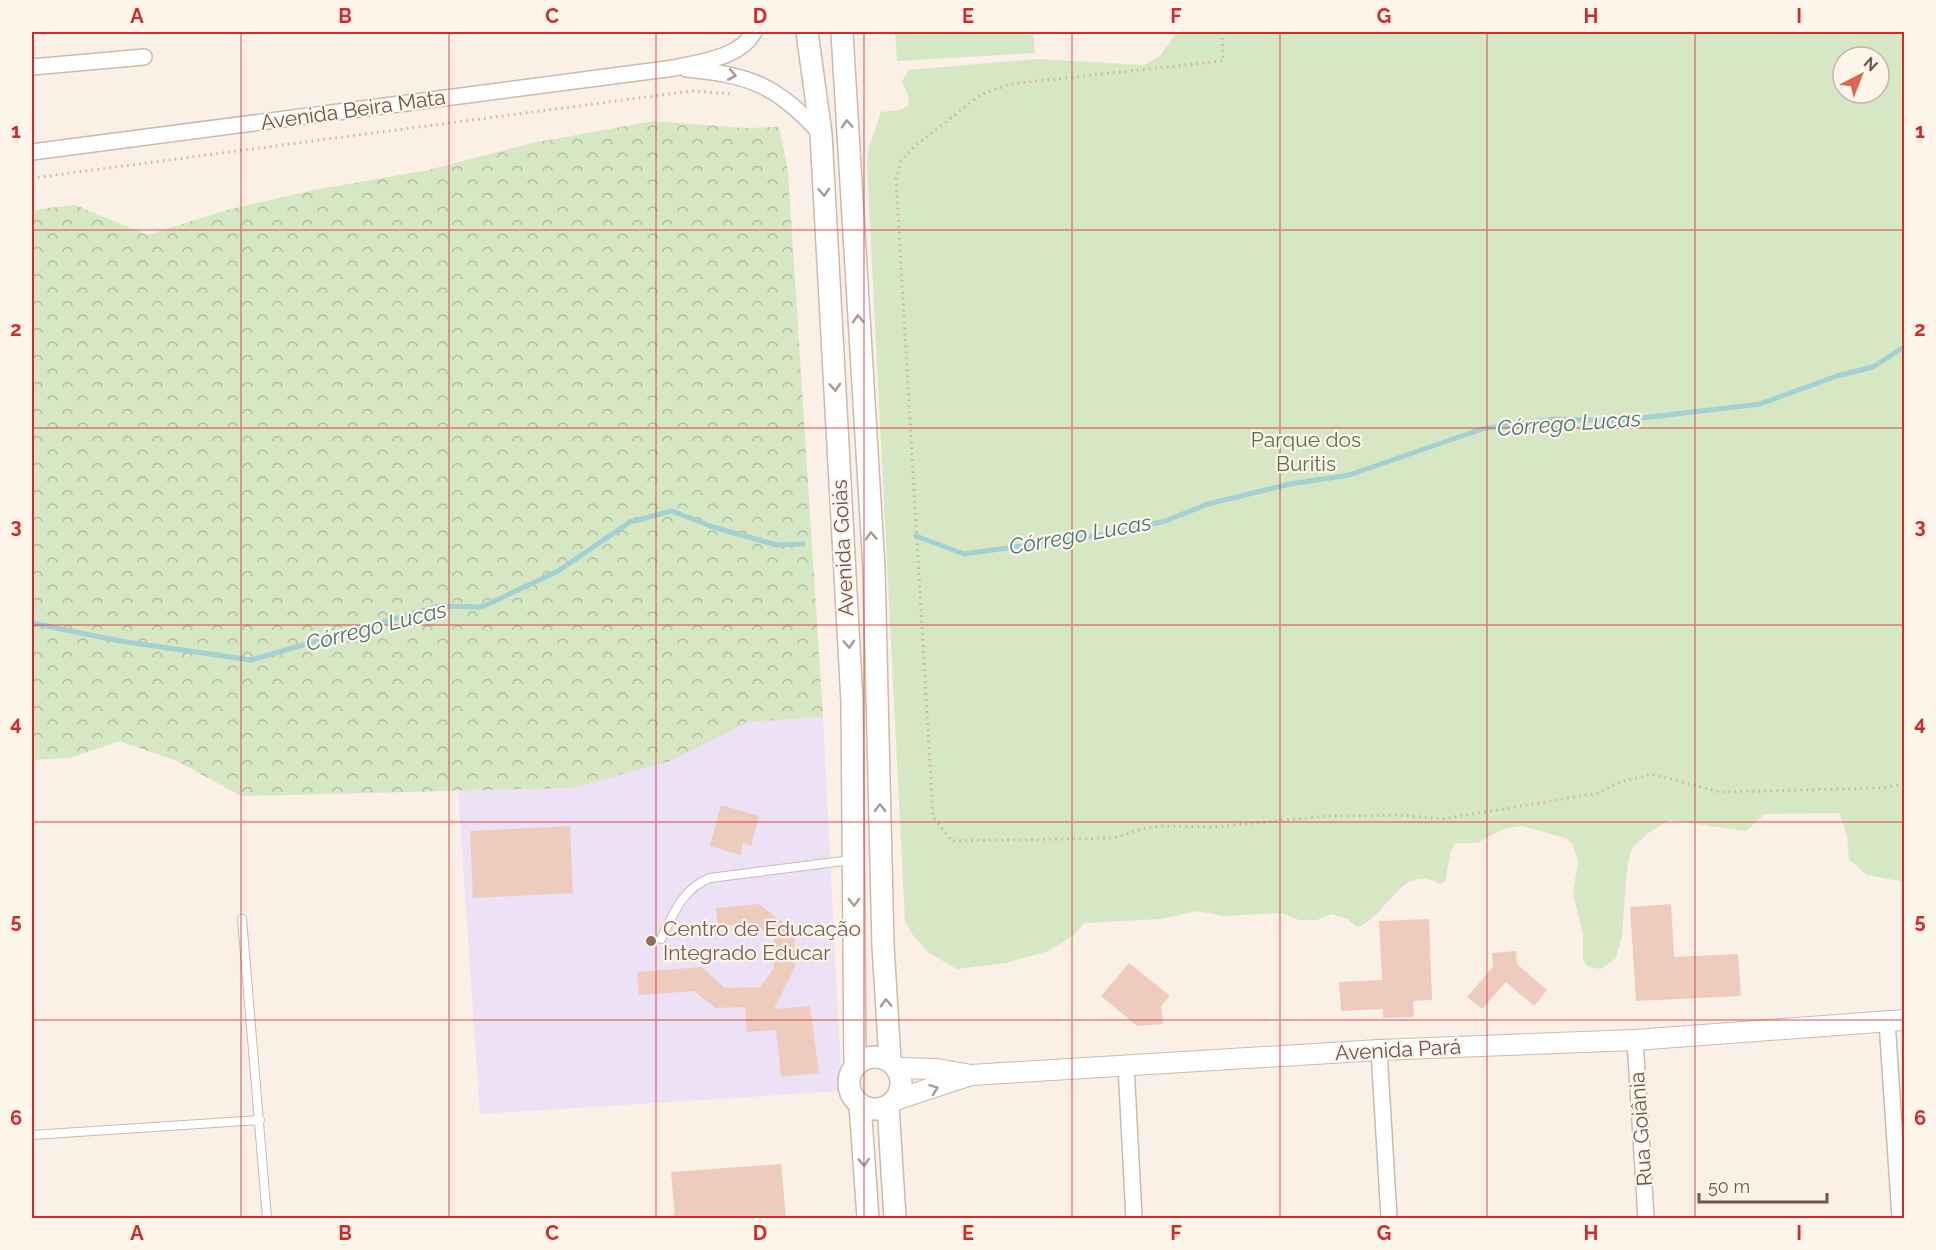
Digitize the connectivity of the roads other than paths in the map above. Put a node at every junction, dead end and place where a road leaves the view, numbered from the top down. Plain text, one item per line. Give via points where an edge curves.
1 (754, 32) edge
2 (807, 32) edge
3 (842, 32) edge
4 (144, 57) dead end
5 (32, 67) edge
6 (674, 68) junction
7 (821, 134) junction
8 (32, 152) edge
9 (854, 860) junction
10 (242, 919) dead end
11 (661, 939) dead end
12 (1896, 1021) edge
13 (1635, 1040) junction
14 (1379, 1050) junction
15 (855, 1065) junction
16 (894, 1065) junction
17 (1125, 1065) junction
18 (971, 1075) junction
19 (892, 1103) junction
20 (860, 1105) junction
21 (260, 1120) junction
22 (32, 1135) edge
23 (267, 1218) edge
24 (868, 1218) edge
25 (895, 1218) edge
26 (1134, 1218) edge
27 (1389, 1218) edge
28 (1646, 1218) edge
29 (1900, 1218) edge

1 - 6 street, Avenida Beira Mata via 739,48
2 - 7 main road, Avenida Goiás
16 -> 3 main road, Avenida Goiás via 883,945 874,569
4 - 5 street
6 -> 7 street, Avenida Beira Mata via 741,76 766,87 787,99
6 - 8 street, Avenida Beira Mata
7 -> 9 main road, Avenida Goiás via 852,702
9 - 11 lane via 710,878 684,895
9 -> 15 main road, Avenida Goiás
10 - 21 lane
12 - 13 street, Avenida Pará
12 - 29 street
13 - 14 street, Avenida Pará
13 - 28 street, Rua Goiânia
14 - 17 street, Avenida Pará
14 - 27 street
15 - 16 main road via 876,1056
15 - 20 main road via 848,1082 853,1099
16 - 18 street
16 - 19 main road via 901,1085
17 - 18 street, Avenida Pará
17 - 26 street
19 -> 18 street, Avenida Pará
19 - 20 main road via 874,1109
19 - 25 main road
20 -> 24 main road
21 - 22 lane
21 - 23 lane

